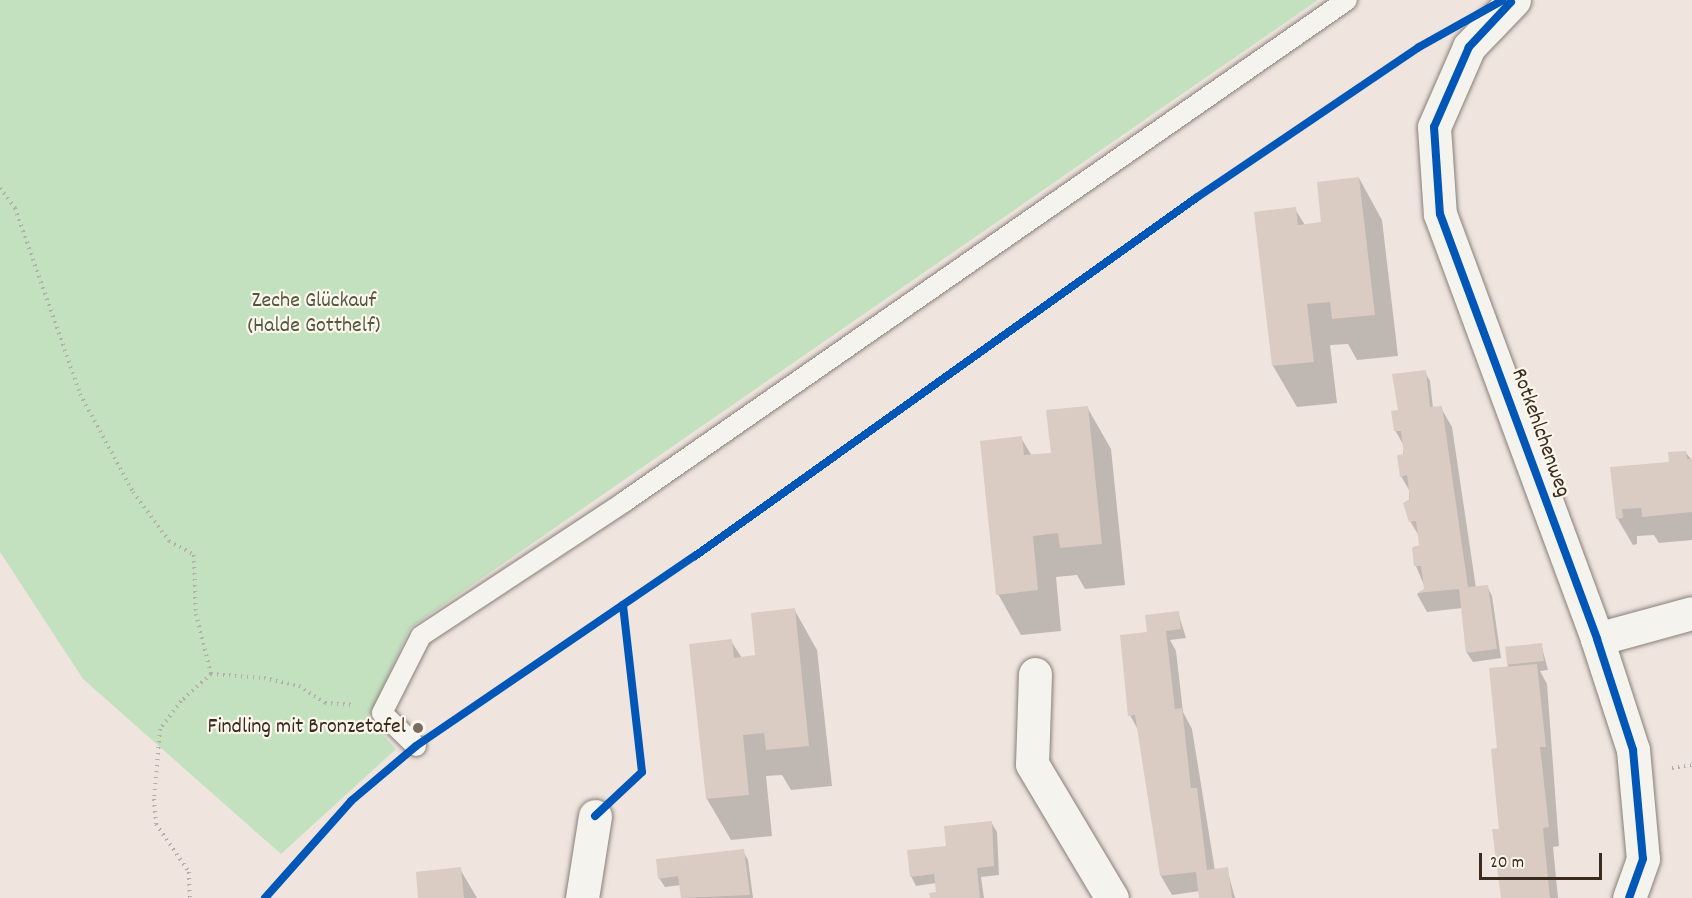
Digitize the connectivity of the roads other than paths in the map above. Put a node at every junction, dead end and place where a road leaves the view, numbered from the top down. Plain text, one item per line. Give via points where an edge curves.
1 (1347, 0) edge
2 (1514, 0) edge
3 (1692, 613) edge
4 (1598, 639) junction
5 (1035, 674) dead end
6 (416, 746) dead end
7 (595, 816) dead end
8 (582, 898) edge
9 (1112, 898) edge
10 (1629, 898) edge

1 - 6 lane via 624,502 421,636 382,713
2 - 4 street, Rotkehlchenweg via 1469,47 1434,127 1440,214
3 - 4 street
4 - 10 street, Rotkehlchenweg via 1633,750 1643,859
5 - 9 street via 1032,764
7 - 8 street

